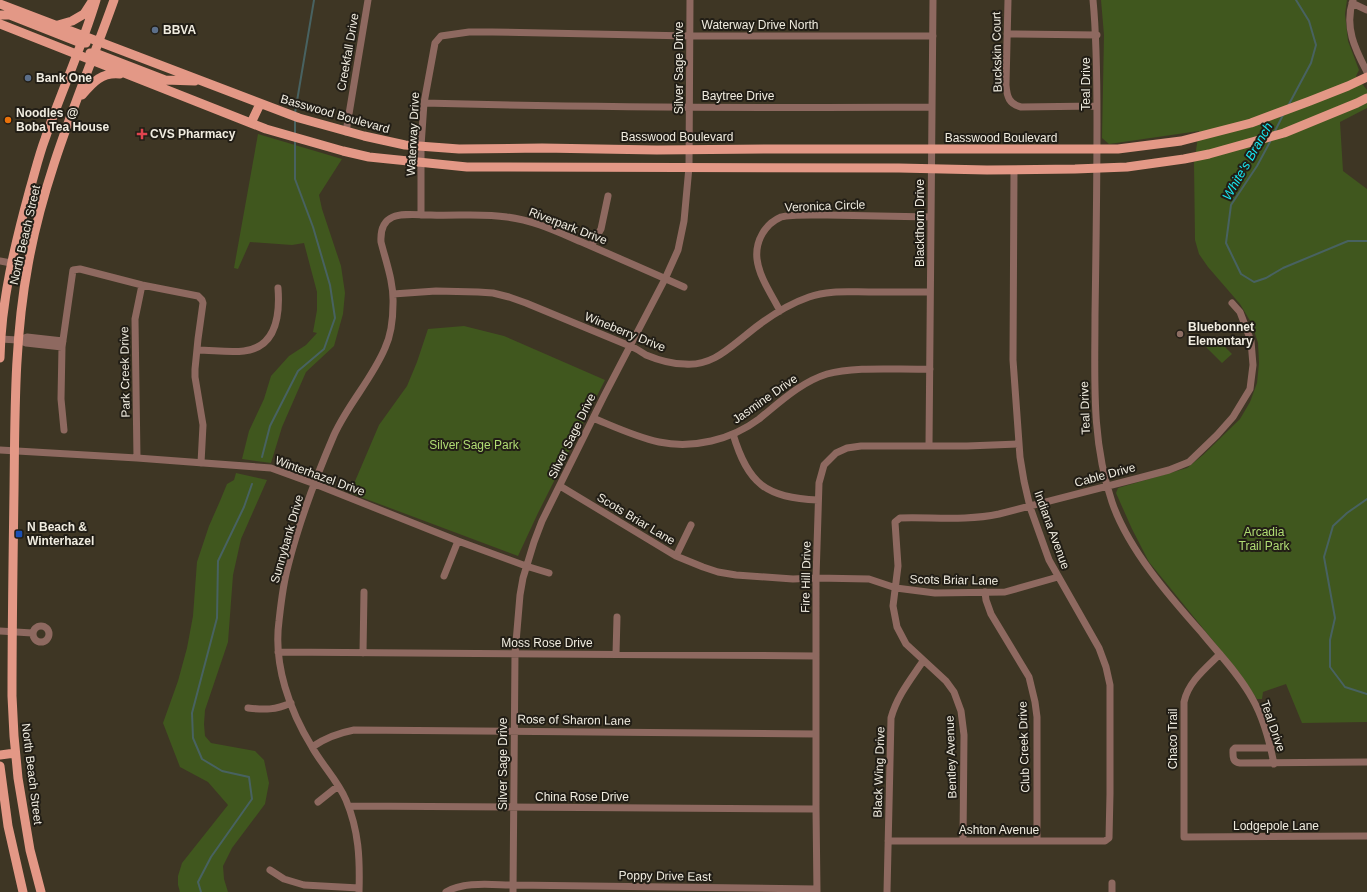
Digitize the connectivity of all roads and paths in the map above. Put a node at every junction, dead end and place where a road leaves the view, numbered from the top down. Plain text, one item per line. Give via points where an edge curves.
1 (93, 0) edge
2 (96, 0) edge
3 (114, 0) edge
4 (368, 0) edge
5 (690, 0) edge
6 (933, 0) edge
7 (1008, 0) edge
8 (1093, 0) edge
9 (1353, 1) edge
10 (0, 4) edge
11 (1367, 10) edge
12 (0, 15) edge
13 (0, 24) edge
14 (58, 26) junction
15 (1007, 34) junction
16 (444, 35) joint
17 (1096, 35) junction
18 (690, 36) junction
19 (933, 36) junction
20 (83, 40) junction
21 (99, 42) junction
22 (77, 54) junction
23 (94, 56) junction
24 (1367, 72) edge
25 (129, 75) junction
26 (1367, 77) edge
27 (202, 82) junction
28 (1367, 98) edge
29 (77, 101) junction
30 (424, 103) junction
31 (260, 104) junction
32 (690, 106) junction
33 (1097, 106) junction
34 (932, 107) junction
35 (251, 123) junction
36 (346, 132) junction
37 (421, 146) junction
38 (689, 149) junction
39 (931, 150) junction
40 (1097, 150) junction
41 (421, 164) junction
42 (689, 168) junction
43 (1097, 168) junction
44 (931, 169) junction
45 (1014, 170) junction
46 (608, 196) dead end
47 (24, 210) junction
48 (40, 212) junction
49 (421, 215) junction
50 (931, 217) junction
51 (387, 220) joint
52 (592, 246) junction
53 (0, 261) edge
54 (11, 263) junction
55 (665, 278) junction
56 (142, 285) junction
57 (684, 287) dead end
58 (278, 288) dead end
59 (930, 292) junction
60 (393, 294) junction
61 (1232, 303) dead end
62 (780, 311) junction
63 (0, 339) edge
64 (18, 340) junction
65 (62, 344) junction
66 (630, 346) junction
67 (197, 350) junction
68 (0, 358) edge
69 (930, 369) junction
70 (593, 418) junction
71 (64, 430) dead end
72 (733, 434) junction
73 (1020, 444) junction
74 (929, 445) junction
75 (0, 450) edge
76 (14, 452) junction
77 (137, 458) junction
78 (201, 463) junction
79 (315, 484) junction
80 (560, 486) junction
81 (1107, 486) junction
82 (818, 500) junction
83 (1030, 507) junction
84 (691, 525) dead end
85 (458, 541) junction
86 (676, 556) junction
87 (526, 566) junction
88 (549, 573) dead end
89 (444, 576) dead end
90 (897, 576) joint
91 (1058, 577) junction
92 (816, 578) junction
93 (896, 588) junction
94 (364, 592) dead end
95 (985, 592) junction
96 (617, 617) dead end
97 (0, 631) edge
98 (12, 632) junction
99 (32, 633) dead end
100 (278, 652) junction
101 (363, 652) junction
102 (515, 654) junction
103 (616, 654) junction
104 (1220, 654) junction
105 (816, 656) junction
106 (923, 661) junction
107 (291, 704) junction
108 (248, 708) dead end
109 (514, 731) junction
110 (816, 734) junction
111 (312, 747) junction
112 (1271, 748) junction
113 (15, 753) junction
114 (0, 755) edge
115 (1367, 762) edge
116 (1274, 764) junction
117 (17, 765) junction
118 (0, 766) edge
119 (338, 786) junction
120 (318, 802) dead end
121 (349, 806) junction
122 (514, 807) junction
123 (816, 809) junction
124 (1367, 836) edge
125 (1109, 838) joint
126 (1184, 838) joint
127 (888, 842) junction
128 (963, 842) junction
129 (1036, 842) junction
130 (270, 870) dead end
131 (1112, 883) dead end
132 (513, 888) edge
133 (359, 890) edge
134 (817, 891) edge
135 (23, 892) edge
136 (41, 892) edge
137 (446, 892) edge
138 (887, 892) edge
139 (1112, 892) edge

1 - 14 main road via 84,14
2 - 20 main road, North Beach Street
3 - 21 main road, North Beach Street
4 - 36 street, Creekfall Drive
5 - 18 street, Silver Sage Drive
6 - 19 street, Blackthorn Drive
7 - 15 street, Buckskin Court
8 - 17 street, Teal Drive
9 - 11 street
9 - 24 street via 1349,16 1352,42
10 - 14 main road, Basswood Boulevard
12 - 20 main road via 10,15
13 - 22 main road
14 - 20 main road, Basswood Boulevard
15 - 17 street
15 - 33 street, Buckskin Court via 1006,85 1007,94 1014,105
16 - 18 street, Waterway Drive North via 492,32
16 - 30 street, Waterway Drive via 436,43
17 - 33 street, Teal Drive
18 - 19 street, Waterway Drive North
18 - 32 street, Silver Sage Drive
19 - 34 street, Blackthorn Drive
20 - 21 main road, Basswood Boulevard
20 - 22 main road, North Beach Street
21 - 23 main road, North Beach Street
21 - 27 main road, Basswood Boulevard
22 - 23 main road
22 - 47 main road, North Beach Street via 44,141
23 - 25 main road
23 - 27 main road via 165,80
23 - 29 main road, North Beach Street
25 - 29 main road via 114,73 100,77
25 - 35 main road
26 - 40 main road, Basswood Boulevard via 1310,102 1250,123 1181,141
27 - 31 main road, Basswood Boulevard
28 - 43 main road via 1302,126 1209,154 1154,164
29 - 48 main road, North Beach Street
30 - 32 street, Baytree Drive
30 - 37 street, Waterway Drive
31 - 35 main road
31 - 36 main road, Basswood Boulevard
32 - 34 street, Baytree Drive
32 - 38 street, Silver Sage Drive
33 - 40 street, Teal Drive
34 - 39 street, Blackthorn Drive
35 - 41 main road via 369,157
36 - 37 main road, Basswood Boulevard
37 - 38 main road, Basswood Boulevard via 459,149
37 - 41 street, Waterway Drive
38 - 39 main road, Basswood Boulevard
38 - 42 street, Silver Sage Drive
39 - 40 main road, Basswood Boulevard
39 - 44 street, Blackthorn Drive
40 - 43 street, Teal Drive
41 - 42 main road via 466,167
41 - 49 street, Waterway Drive
42 - 44 main road
42 - 55 street, Silver Sage Drive via 684,221 678,250
43 - 45 main road
43 - 81 street, Teal Drive via 1095,413 1100,460
44 - 45 main road
44 - 50 street, Blackthorn Drive
45 - 73 street, Indiana Avenue via 1013,360
46 - 52 street via 601,229
47 - 48 main road
47 - 54 main road, North Beach Street
48 - 64 main road, North Beach Street via 28,264
49 - 51 street, Riverpark Drive via 399,214
49 - 52 street, Riverpark Drive via 481,214 508,217 528,221
50 - 59 street, Blackthorn Drive
50 - 62 street, Veronica Circle via 813,215 784,216 774,221 761,234 756,257 762,278
51 - 60 street, Sunnybank Drive via 381,242
52 - 55 street, Riverpark Drive
53 - 54 street
54 - 63 main road, North Beach Street
55 - 57 street, Riverpark Drive
55 - 66 street, Silver Sage Drive
56 - 65 street via 80,269 73,270
56 - 67 street via 200,297 203,303
56 - 77 street, Park Creek Drive via 135,319
58 - 67 street via 277,322 260,345 243,351
59 - 62 street, Wineberry Drive via 840,292 810,296
59 - 69 street, Blackthorn Drive
60 - 66 street, Wineberry Drive via 436,291 493,293 526,303
60 - 79 street, Sunnybank Drive via 392,320 385,348 335,434
61 - 81 street, Cable Drive via 1240,312 1251,341 1253,365 1250,389 1233,417 1189,462 1169,470
62 - 66 street, Wineberry Drive via 729,350 717,357 694,364 674,363 656,358
63 - 64 street
63 - 68 main road, North Beach Street
64 - 65 street via 27,337
64 - 76 main road, North Beach Street
65 - 71 street via 61,399
66 - 70 street, Silver Sage Drive
67 - 78 street via 195,377 203,425
69 - 72 street, Jasmine Drive via 844,371 827,374 802,386 753,423
69 - 74 street, Blackthorn Drive
70 - 72 street, Jasmine Drive via 660,442 677,444 719,440
70 - 80 street, Silver Sage Drive
72 - 82 street via 744,464 767,489 788,497
73 - 74 street, Fire Hill Drive
73 - 83 street, Indiana Avenue
74 - 82 street, Fire Hill Drive via 861,446 836,452 821,472
75 - 76 street, Winterhazel Drive
76 - 77 street, Winterhazel Drive
76 - 98 main road, North Beach Street
77 - 78 street, Winterhazel Drive
78 - 79 street, Winterhazel Drive via 271,468
79 - 85 street, Winterhazel Drive
79 - 100 street, Sunnybank Drive via 287,572 278,624
80 - 86 street, Scots Briar Lane
80 - 87 street, Silver Sage Drive via 542,521
81 - 83 street, Cable Drive
81 - 104 street, Teal Drive via 1112,504 1141,557 1174,602
82 - 92 street, Fire Hill Drive
83 - 90 street, Cable Drive via 988,516 957,519 900,518 895,522
83 - 91 street, Indiana Avenue via 1049,560
84 - 86 street
85 - 87 street, Winterhazel Drive
85 - 89 street
86 - 92 street, Scots Briar Lane via 718,572 736,575
87 - 88 street, Winterhazel Drive
87 - 102 street, Silver Sage Drive via 520,595
90 - 93 street, Bentley Avenue
91 - 95 street, Scots Briar Lane via 1011,592
91 - 125 street, Indiana Avenue via 1098,648 1110,685
92 - 93 street, Scots Briar Lane via 869,579
92 - 105 street, Fire Hill Drive
93 - 95 street, Scots Briar Lane via 935,593
93 - 106 street, Bentley Avenue via 893,606 897,627 906,644
94 - 101 street
95 - 129 street, Club Creek Drive via 991,614 1029,676 1035,702
96 - 103 street
97 - 98 street
98 - 99 street
98 - 113 main road, North Beach Street
100 - 101 street, Moss Rose Drive
100 - 107 street, Sunnybank Drive via 284,685
101 - 102 street, Moss Rose Drive
102 - 103 street, Moss Rose Drive
102 - 109 street, Silver Sage Drive
103 - 105 street, Moss Rose Drive
104 - 112 street, Teal Drive via 1242,682 1256,706
104 - 126 street, Chaco Trail via 1194,682 1184,702
105 - 110 street, Fire Hill Drive
106 - 127 street, Black Wing Drive via 900,694 891,718
106 - 128 street, Bentley Avenue via 946,681 954,692 961,711 964,735
107 - 108 street via 266,710
107 - 111 street, Sunnybank Drive
109 - 110 street, Rose of Sharon Lane
109 - 111 street, Rose of Sharon Lane via 354,730 341,732
109 - 122 street, Silver Sage Drive
110 - 123 street, Fire Hill Drive
111 - 119 street, Sunnybank Drive
112 - 116 street, Teal Drive
112 - 116 street via 1235,748 1233,756 1236,762 1240,763
113 - 114 main road
113 - 117 main road, North Beach Street
115 - 116 street
117 - 118 main road
117 - 136 main road, North Beach Street via 30,850
118 - 135 main road via 8,826
119 - 120 street
119 - 121 street, Sunnybank Drive
121 - 122 street, China Rose Drive
121 - 133 street, Sunnybank Drive via 356,828 360,856
122 - 123 street, China Rose Drive
122 - 132 street, Silver Sage Drive
123 - 134 street, Fire Hill Drive
124 - 126 street, Lodgepole Lane
125 - 129 street, Ashton Avenue via 1105,841
127 - 128 street, Ashton Avenue
127 - 138 street, Black Wing Drive
128 - 129 street, Ashton Avenue
130 - 133 street via 284,879 304,886
131 - 139 street
132 - 134 street, Poppy Drive East
132 - 137 street, Poppy Drive East via 463,885

